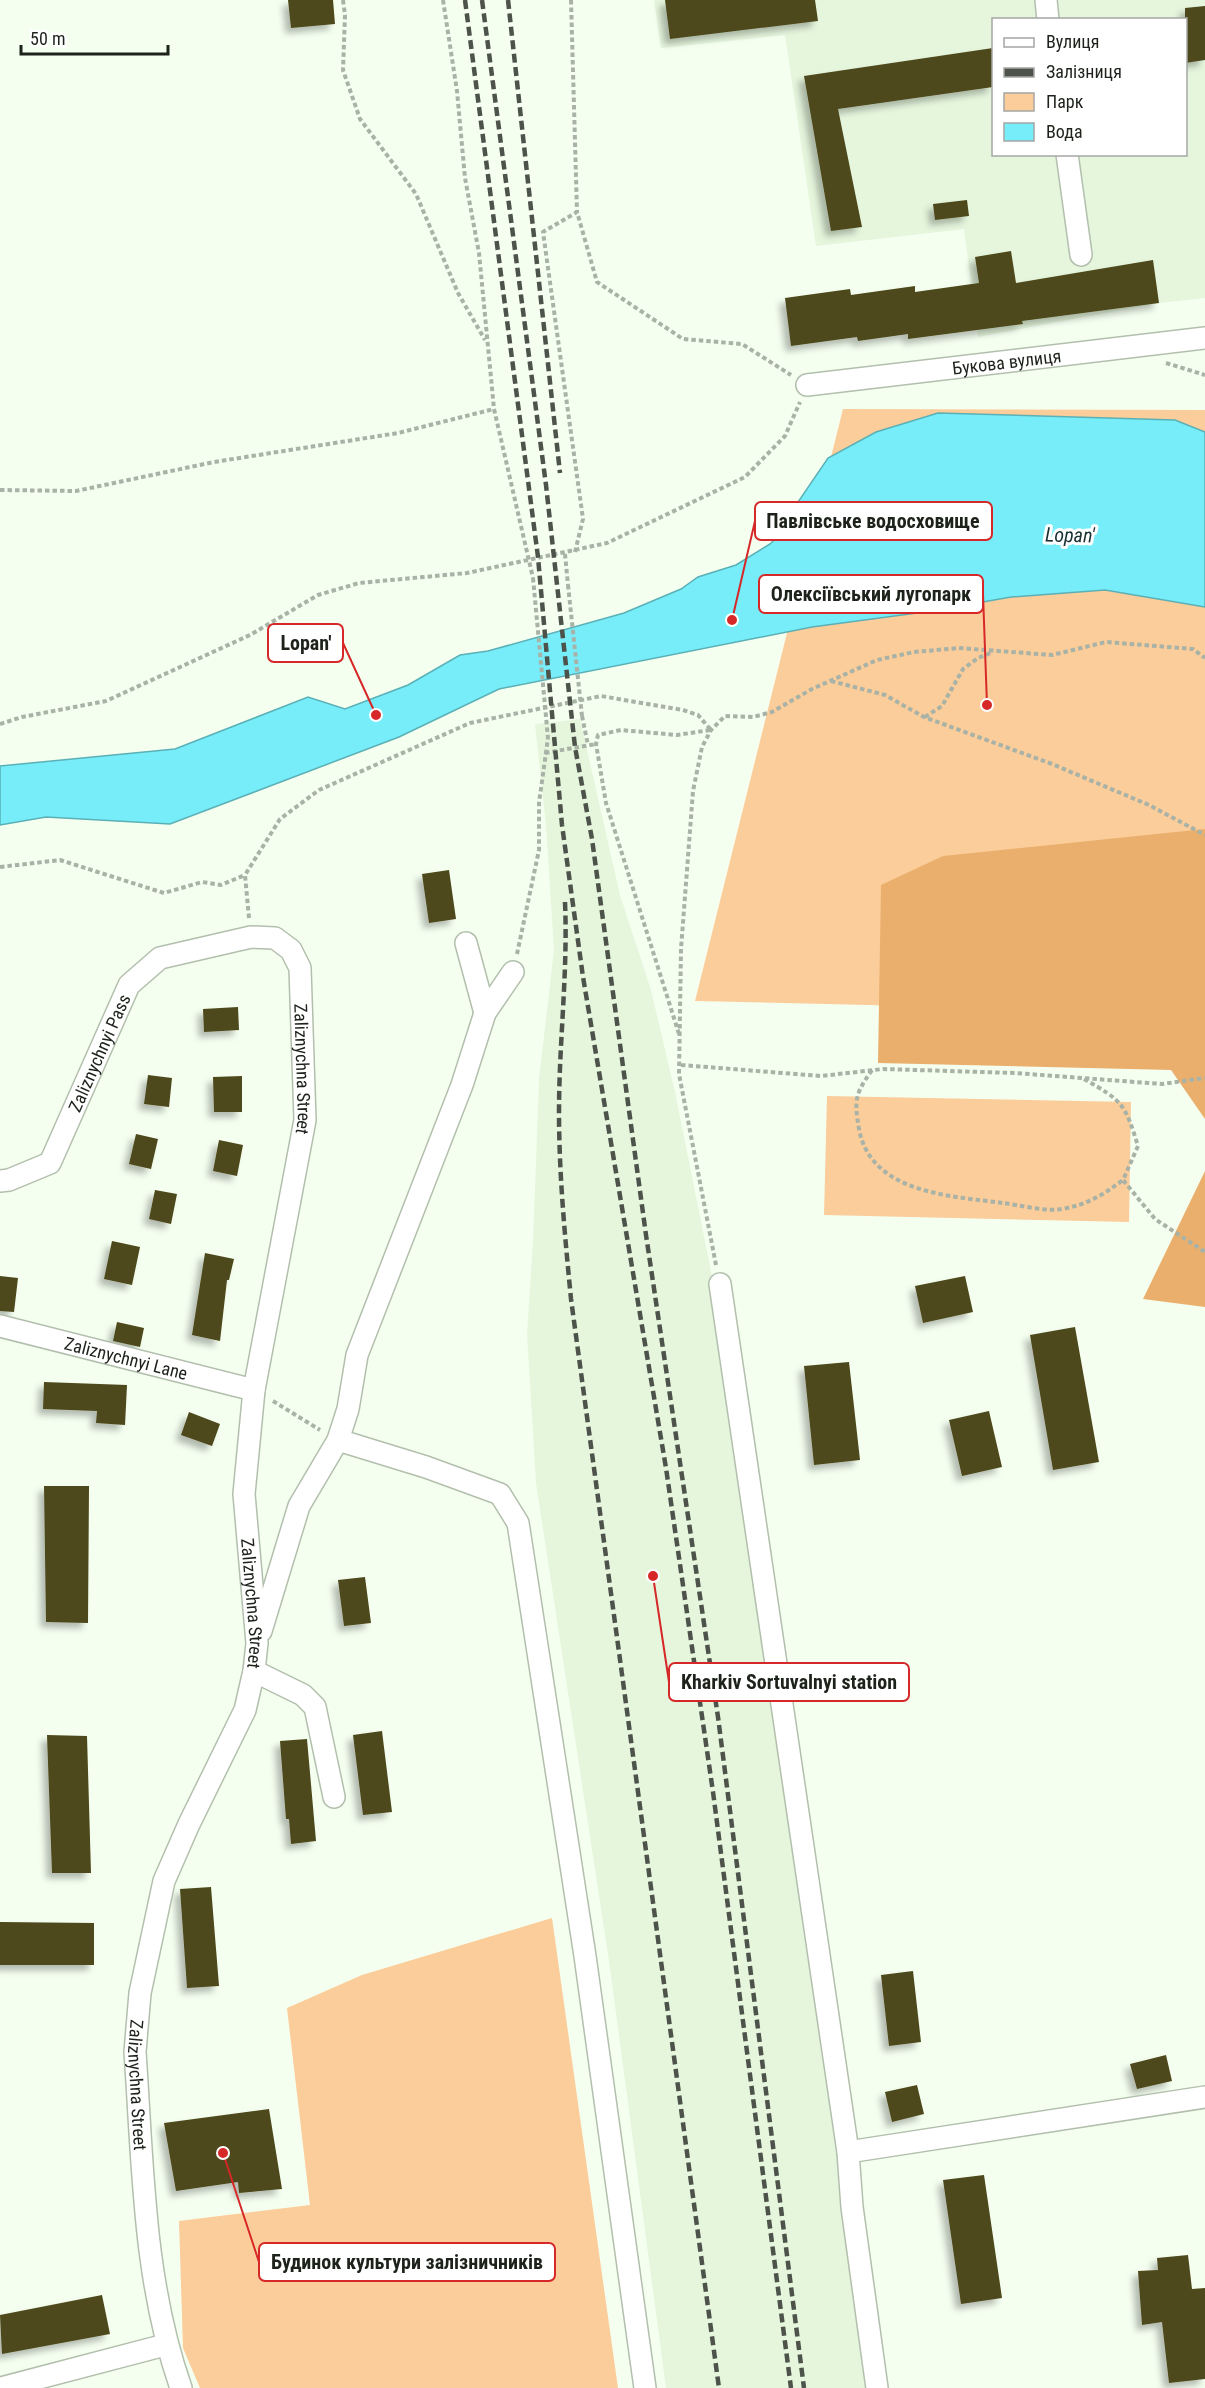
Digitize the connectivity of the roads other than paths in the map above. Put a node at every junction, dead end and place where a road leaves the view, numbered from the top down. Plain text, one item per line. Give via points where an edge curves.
1 (1046, 0) edge
2 (1048, 18) edge
3 (1067, 156) edge
4 (1081, 255) dead end
5 (1205, 338) edge
6 (807, 385) road end
7 (251, 937) joint
8 (466, 943) dead end
9 (513, 972) road end
10 (485, 1013) junction
11 (0, 1181) edge
12 (720, 1284) road end
13 (0, 1326) edge
14 (254, 1390) junction
15 (338, 1440) junction
16 (257, 1643) junction
17 (254, 1671) junction
18 (334, 1797) dead end
19 (1205, 2097) edge
20 (849, 2152) junction
21 (165, 2345) junction
22 (1, 2388) edge
23 (180, 2388) edge
24 (645, 2388) edge
25 (877, 2388) edge

1 - 2 street
3 - 4 street
5 - 6 street, Букова вулиця
7 - 11 street, Zaliznychnyi Pass via 160,958 129,985 50,1163
7 - 14 street, Zaliznychna Street via 275,938 291,950 300,968 305,1120
8 - 10 street
9 - 10 street
10 - 15 street via 462,1085 357,1355
12 - 20 street
13 - 14 street, Zaliznychnyi Lane
14 - 16 street, Zaliznychna Street via 244,1494
15 - 16 street via 299,1506
15 - 24 street via 500,1494 518,1523 585,1956
16 - 17 street, Zaliznychna Street
17 - 18 street via 303,1695 315,1707
17 - 21 street, Zaliznychna Street via 245,1710 164,1881 140,1993 135,2052 152,2282
19 - 20 street
20 - 25 street via 852,2207
21 - 22 street
21 - 23 street, Zaliznychna Street

